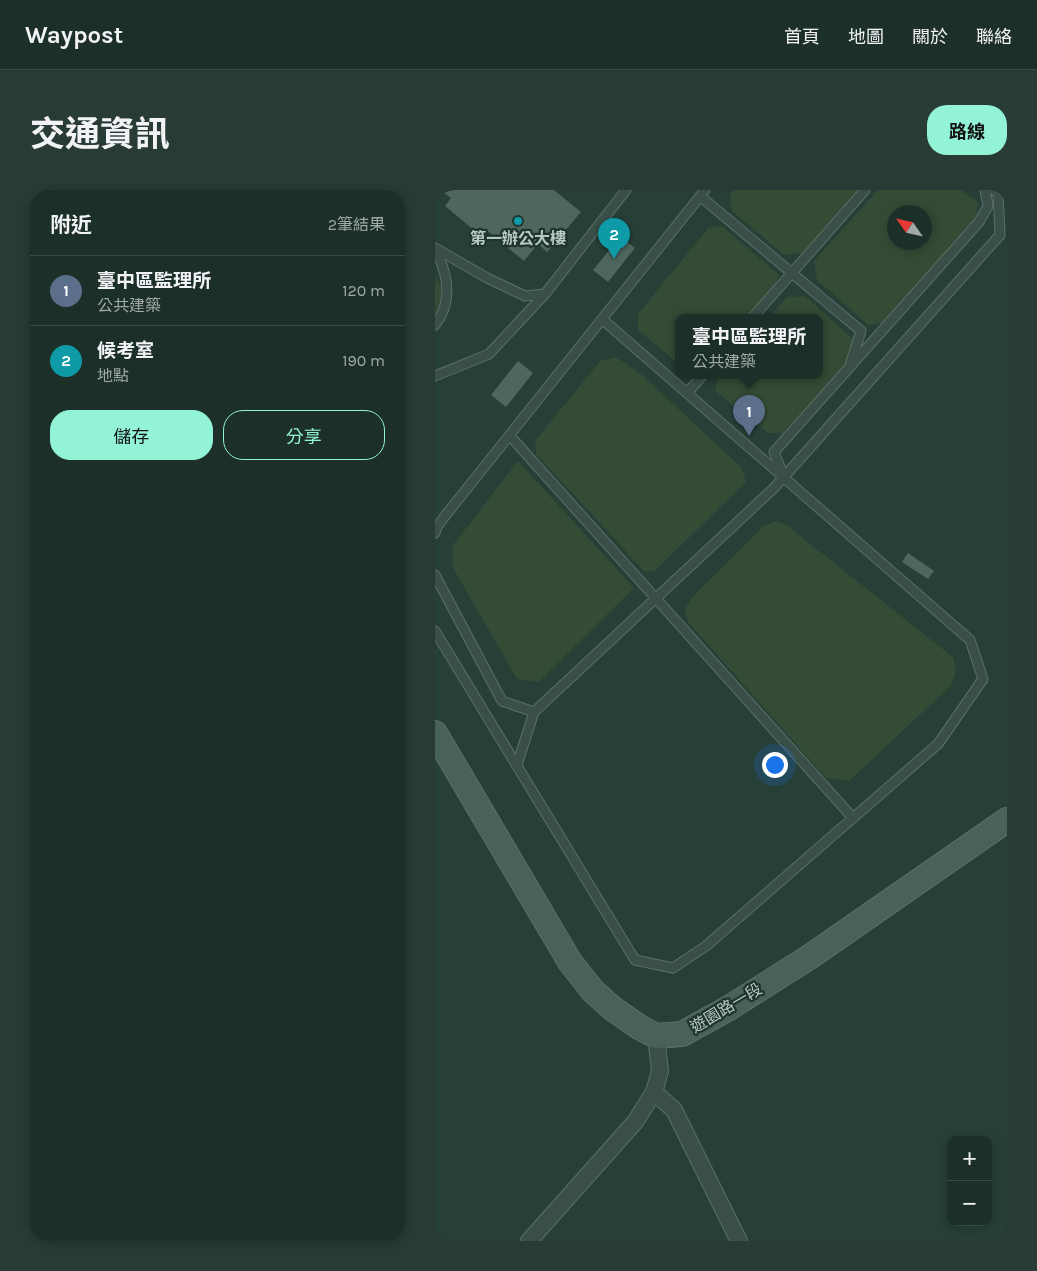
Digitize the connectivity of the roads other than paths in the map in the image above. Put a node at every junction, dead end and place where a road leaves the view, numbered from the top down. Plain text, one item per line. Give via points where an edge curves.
1 (626, 190) edge
2 (865, 190) edge
3 (985, 190) edge
4 (995, 190) edge
5 (703, 193) edge
6 (435, 249) edge
7 (792, 274) junction
8 (545, 294) junction
9 (756, 314) edge
10 (602, 319) junction
11 (435, 325) edge
12 (850, 367) junction
13 (435, 376) edge
14 (699, 379) edge
15 (687, 393) junction
16 (509, 436) junction
17 (784, 477) junction
18 (435, 533) edge
19 (435, 575) edge
20 (656, 598) junction
21 (435, 631) edge
22 (534, 712) junction
23 (435, 733) edge
24 (517, 766) junction
25 (853, 818) junction
26 (1007, 820) edge
27 (656, 1036) junction
28 (654, 1092) junction
29 (529, 1241) edge
30 (739, 1241) edge

1 - 8 lane
2 - 7 lane
3 - 12 lane via 988,206 979,222
4 - 17 lane via 998,193 1000,235
5 - 7 lane
5 - 10 lane
6 - 8 lane via 525,296
6 - 11 lane via 444,266 448,285 445,305
7 - 9 lane
7 - 12 lane via 861,331
8 - 13 lane via 489,354
10 - 15 lane
10 - 16 lane
12 - 17 lane via 774,452
14 - 15 lane
15 - 17 lane
16 - 18 lane
16 - 20 lane
17 - 20 lane
17 - 25 lane via 970,640 983,679 938,744
19 - 22 lane via 502,701
20 - 22 lane
20 - 25 lane
21 - 24 lane
22 - 24 lane
23 - 27 street via 570,962 593,991 612,1008
24 - 25 lane via 635,960 673,968 706,946
26 - 27 street, 遊園路一段 via 811,956 729,1008 682,1034
27 - 28 street via 660,1072
28 - 29 street via 635,1122
28 - 30 street via 674,1110

